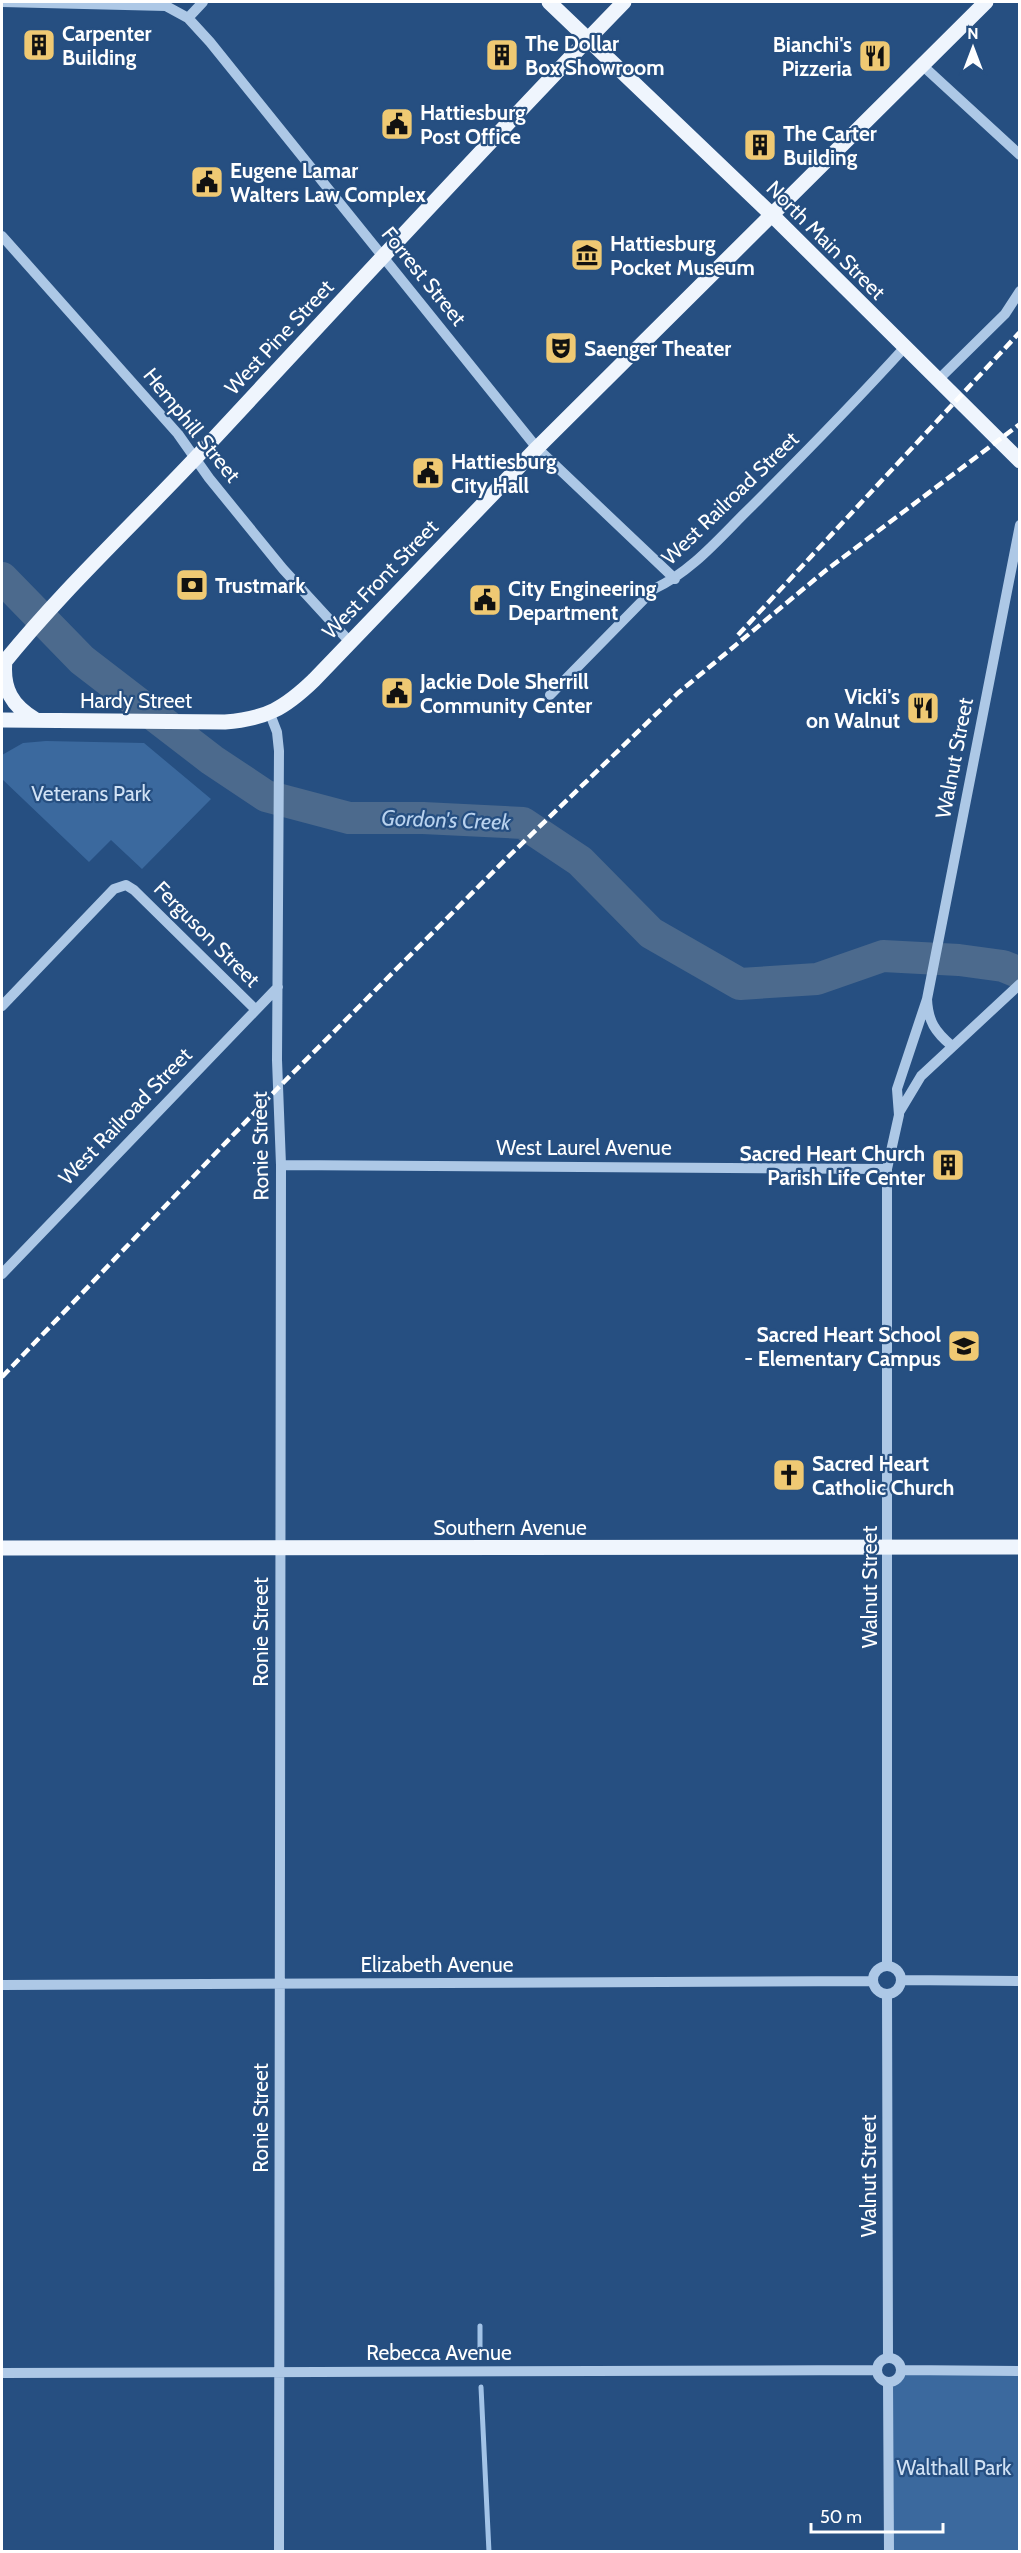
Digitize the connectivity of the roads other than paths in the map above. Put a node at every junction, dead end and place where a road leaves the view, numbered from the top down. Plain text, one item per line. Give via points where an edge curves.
1 (2, 2) edge
2 (202, 2) edge
3 (549, 2) edge
4 (624, 2) edge
5 (986, 2) edge
6 (188, 18) junction
7 (588, 39) junction
8 (922, 65) junction
9 (1020, 155) edge
10 (772, 215) junction
11 (2, 236) edge
12 (382, 256) junction
13 (1020, 291) edge
14 (905, 347) junction
15 (938, 380) junction
16 (537, 448) junction
17 (195, 459) junction
18 (1020, 461) edge
19 (1020, 525) edge
20 (675, 579) junction
21 (349, 641) junction
22 (3, 660) edge
23 (550, 694) dead end
24 (270, 714) junction
25 (2, 720) edge
26 (36, 720) junction
27 (1020, 984) edge
28 (278, 987) junction
29 (927, 999) junction
30 (2, 1005) edge
31 (255, 1009) junction
32 (952, 1046) junction
33 (899, 1115) junction
34 (281, 1165) junction
35 (888, 1169) junction
36 (2, 1274) edge
37 (889, 1547) junction
38 (1020, 1547) edge
39 (2, 1548) edge
40 (280, 1548) junction
41 (888, 1966) junction
42 (901, 1980) junction
43 (873, 1981) junction
44 (1020, 1981) edge
45 (281, 1984) junction
46 (2, 1985) edge
47 (888, 1994) junction
48 (888, 2357) junction
49 (876, 2370) junction
50 (901, 2370) junction
51 (1020, 2371) edge
52 (279, 2372) junction
53 (2, 2373) edge
54 (888, 2382) junction
55 (279, 2552) edge
56 (889, 2552) edge

1 - 6 street, Forrest Street via 166,6
2 - 6 street
3 - 7 main road, North Main Street
4 - 7 main road, West Pine Street
5 - 8 main road, West Front Street
6 - 12 street, Forrest Street
7 - 10 main road, North Main Street
7 - 12 main road, West Pine Street
8 - 9 street
8 - 10 main road, West Front Street
10 - 14 main road, North Main Street
10 - 16 main road, West Front Street
11 - 17 street, Hemphill Street via 178,434
12 - 16 street, Forrest Street
12 - 17 main road, West Pine Street
13 - 15 street via 1005,314
14 - 15 main road, North Main Street
14 - 20 street, West Railroad Street via 821,437
15 - 18 main road, North Main Street
16 - 20 street, Forrest Street
16 - 21 main road, West Front Street
17 - 21 street, Hemphill Street via 283,569
17 - 22 main road, West Pine Street
19 - 29 street, Walnut Street
20 - 23 street, West Railroad Street via 654,589
21 - 24 main road, West Front Street via 297,696
22 - 26 main road via 10,697
24 - 26 main road, Hardy Street via 225,722
24 - 28 street, Ronie Street via 279,751
25 - 26 main road, Hardy Street
27 - 32 street
28 - 31 street, West Railroad Street
28 - 34 street, Ronie Street
29 - 32 street, Walnut Street via 934,1030
29 - 33 street, Walnut Street via 897,1089
30 - 31 street, Ferguson Street via 114,889 126,885
31 - 36 street, West Railroad Street
32 - 33 street via 910,1090
33 - 35 street, Walnut Street
34 - 35 street, West Laurel Avenue
34 - 40 street, Ronie Street
35 - 37 street, Walnut Street
37 - 38 main road, Southern Avenue
37 - 40 main road, Southern Avenue
37 - 41 street, Walnut Street
39 - 40 main road, Southern Avenue
40 - 45 street, Ronie Street
41 - 42 street via 896,1970
41 - 43 street via 879,1969
42 - 44 street
42 - 47 street via 898,1989
43 - 45 street, Elizabeth Avenue
43 - 47 street via 876,1989
45 - 46 street, Elizabeth Avenue
45 - 52 street, Ronie Street
47 - 48 street, Walnut Street
48 - 49 street via 878,2363
48 - 50 street via 899,2363
49 - 52 street, Rebecca Avenue
49 - 54 street via 881,2380
50 - 51 street
50 - 54 street via 898,2378
52 - 53 street, Rebecca Avenue
52 - 55 street, Ronie Street
54 - 56 street

